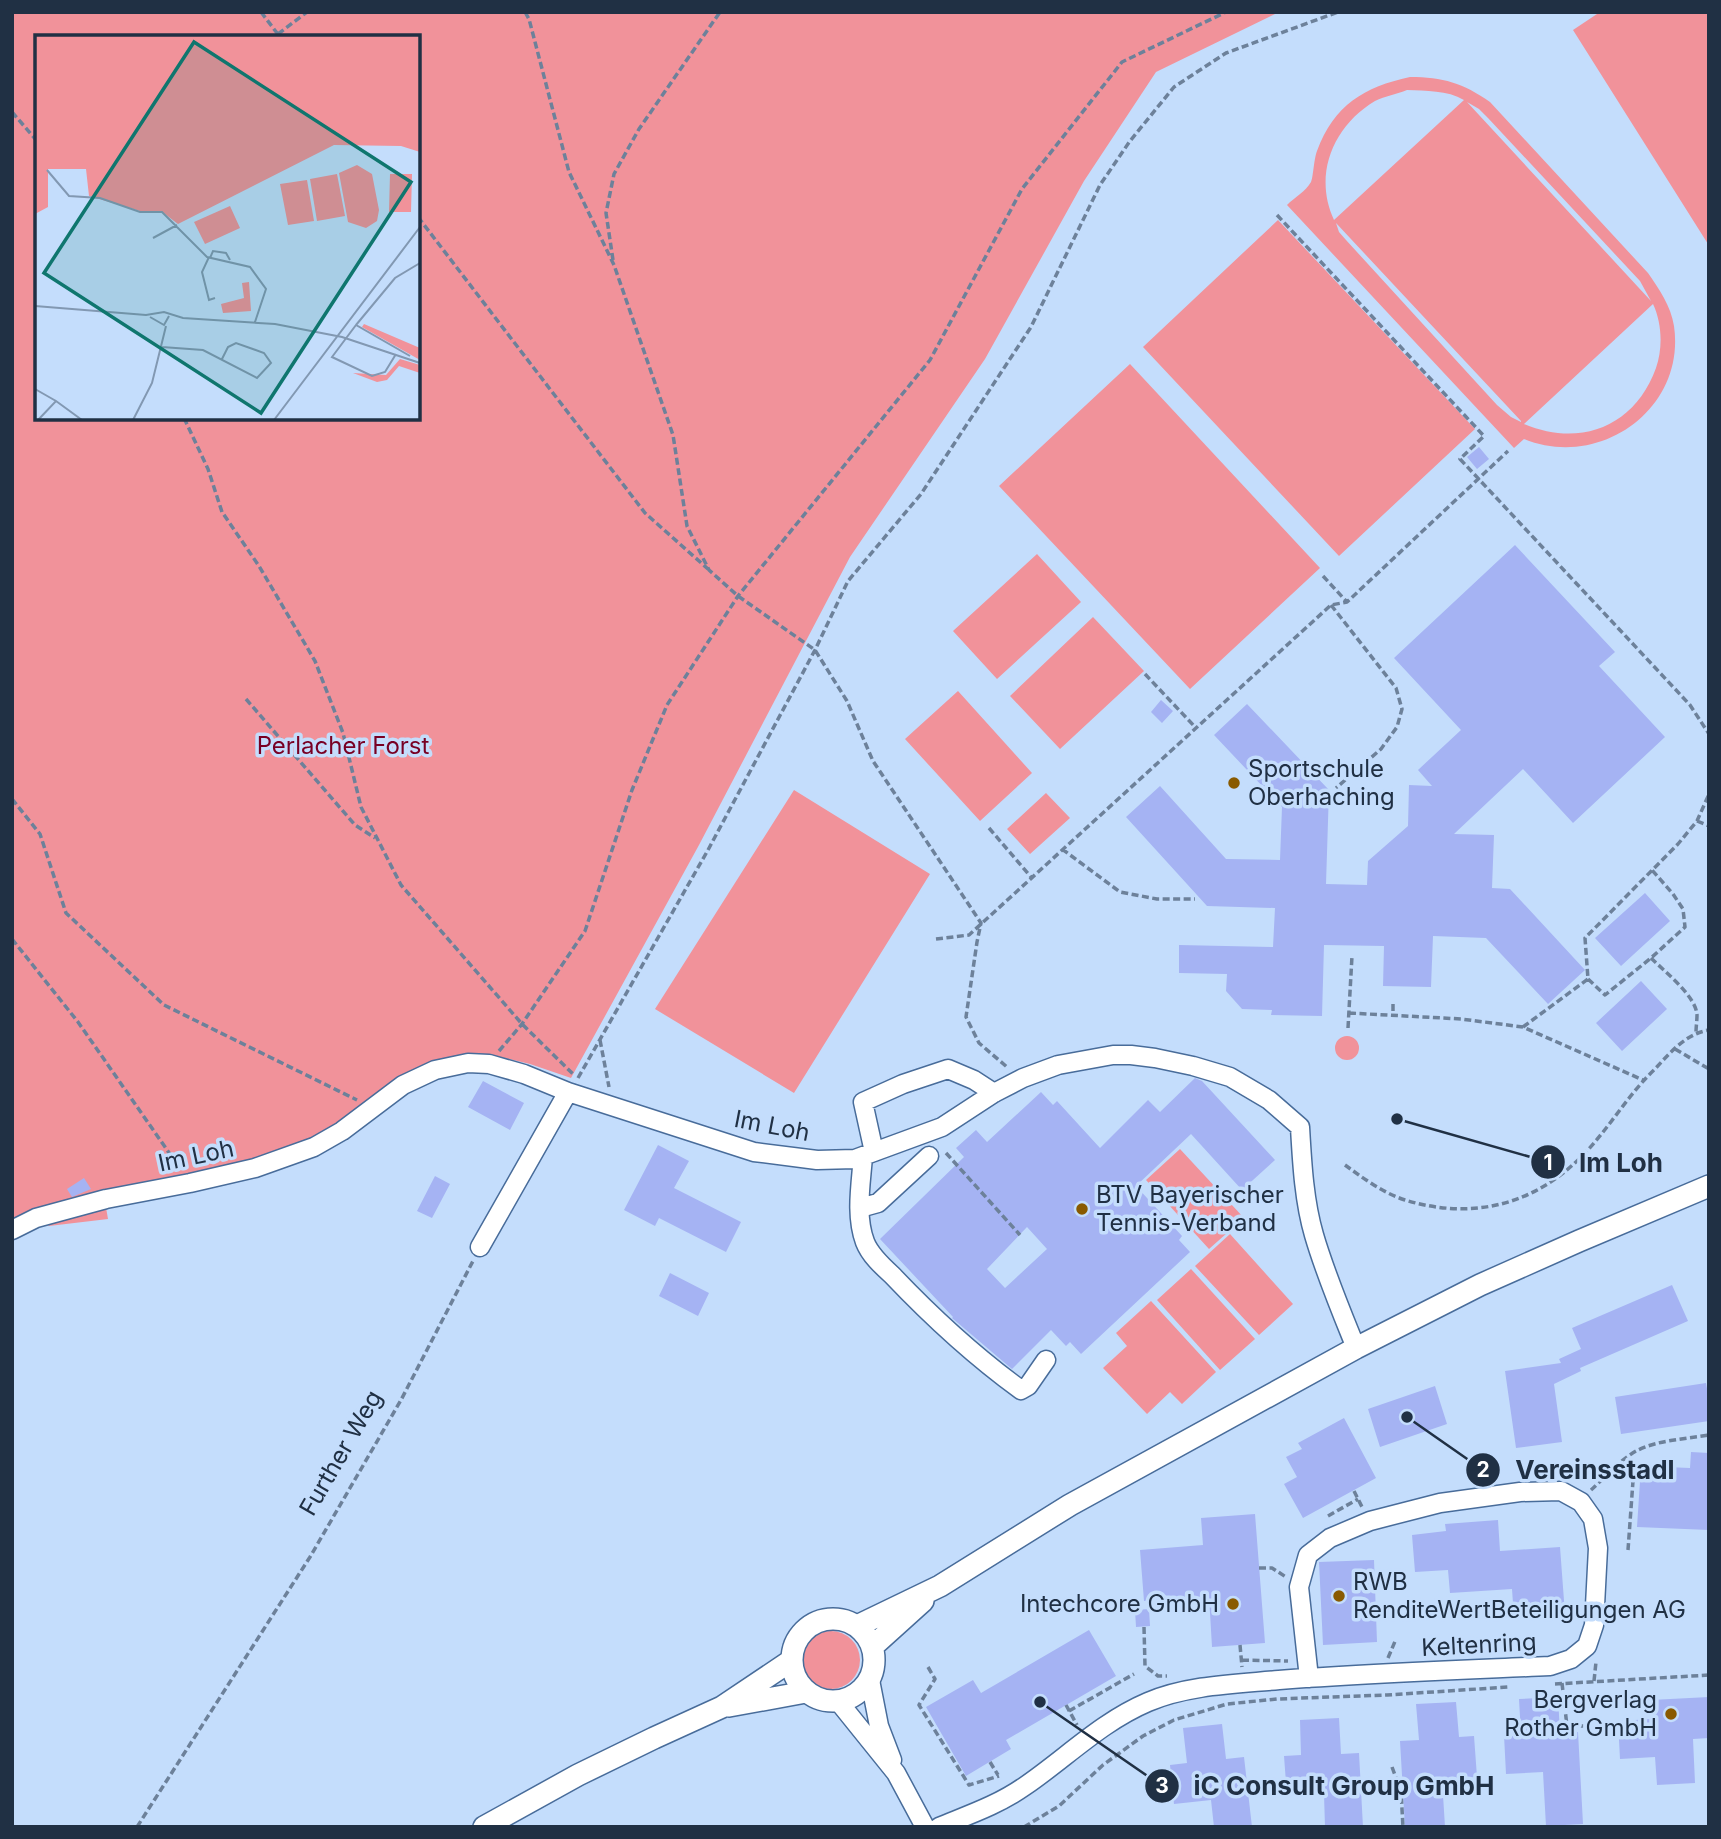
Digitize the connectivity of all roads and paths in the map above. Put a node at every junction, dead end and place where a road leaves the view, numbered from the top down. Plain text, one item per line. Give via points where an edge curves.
1 (261, 12) edge
2 (307, 12) edge
3 (525, 12) edge
4 (720, 12) edge
5 (1226, 12) edge
6 (1338, 12) edge
7 (279, 35) edge
8 (12, 111) edge
9 (35, 139) edge
10 (1278, 215) dead end
11 (420, 220) edge
12 (614, 265) junction
13 (185, 420) edge
14 (1508, 451) dead end
15 (1479, 479) junction
16 (1323, 576) dead end
17 (738, 596) junction
18 (1347, 601) junction
19 (1331, 605) junction
20 (815, 650) junction
21 (1145, 674) dead end
22 (246, 699) dead end
23 (1196, 728) junction
24 (1709, 734) edge
25 (1336, 788) dead end
26 (1709, 794) edge
27 (12, 799) edge
28 (1697, 821) junction
29 (1709, 826) edge
30 (989, 828) dead end
31 (378, 839) junction
32 (1062, 849) junction
33 (1652, 870) junction
34 (1031, 877) junction
35 (1195, 899) dead end
36 (981, 923) junction
37 (12, 939) edge
38 (936, 939) dead end
39 (1352, 956) dead end
40 (1651, 958) junction
41 (1588, 979) junction
42 (1393, 1004) dead end
43 (1349, 1013) junction
44 (1393, 1017) junction
45 (522, 1024) junction
46 (1523, 1027) junction
47 (1348, 1028) dead end
48 (1709, 1030) edge
49 (1696, 1032) junction
50 (600, 1040) junction
51 (1675, 1049) junction
52 (489, 1063) junction
53 (1709, 1069) edge
54 (1023, 1079) junction
55 (1643, 1080) junction
56 (573, 1085) junction
57 (994, 1093) junction
58 (372, 1107) junction
59 (623, 1110) junction
60 (869, 1154) junction
61 (929, 1156) dead end
62 (956, 1164) dead end
63 (1345, 1165) dead end
64 (190, 1183) junction
65 (1709, 1186) edge
66 (860, 1209) junction
67 (12, 1230) edge
68 (1020, 1235) dead end
69 (480, 1247) joint
70 (1356, 1348) junction
71 (1046, 1360) dead end
72 (1709, 1435) edge
73 (1633, 1481) dead end
74 (1358, 1500) dead end
75 (1581, 1502) junction
76 (1328, 1516) dead end
77 (1628, 1550) dead end
78 (1259, 1568) dead end
79 (940, 1586) junction
80 (1299, 1587) junction
81 (857, 1626) junction
82 (1144, 1627) dead end
83 (1240, 1645) dead end
84 (872, 1647) junction
85 (792, 1660) junction
86 (1242, 1660) junction
87 (929, 1667) dead end
88 (1308, 1670) junction
89 (1134, 1674) dead end
90 (1709, 1675) edge
91 (1168, 1676) dead end
92 (870, 1680) junction
93 (1244, 1683) junction
94 (1562, 1683) junction
95 (1548, 1684) dead end
96 (1508, 1687) dead end
97 (806, 1692) junction
98 (838, 1702) junction
99 (1066, 1705) dead end
100 (722, 1707) junction
101 (1069, 1711) junction
102 (1594, 1726) dead end
103 (1085, 1740) junction
104 (990, 1762) dead end
105 (1392, 1768) dead end
106 (896, 1773) junction
107 (999, 1776) junction
108 (1010, 1796) junction
109 (137, 1827) edge
110 (484, 1827) edge
111 (925, 1827) edge
112 (939, 1827) edge
113 (1024, 1827) edge
114 (1404, 1827) edge

1 - 7 path
2 - 7 path
3 - 12 path via 569,172
4 - 12 path via 639,129 614,174 606,213
5 - 17 path via 1122,62 1022,189 930,360
6 - 20 path via 1226,53 1174,87 1100,185 1031,327 920,494 848,581
8 - 9 path
10 - 15 path via 1484,436 1460,459
11 - 17 path via 645,513
12 - 17 path via 673,435 687,526 709,570
13 - 31 path via 222,512 260,566 315,661 343,733 361,807
14 - 15 path
15 - 18 path
15 - 24 path via 1690,705
16 - 18 path
17 - 20 path
17 - 45 path via 667,705 632,790 585,931
18 - 19 path
19 - 23 path
19 - 25 path via 1396,688 1402,709 1381,749
20 - 36 path via 847,701 873,761
20 - 50 path
21 - 23 path
22 - 31 path via 355,824
23 - 32 path
26 - 28 path
27 - 58 path via 40,834 66,913 164,1005
28 - 29 path
28 - 33 path
30 - 34 path
31 - 45 path via 401,886
32 - 34 path
32 - 35 path via 1119,892
33 - 40 path via 1683,909 1685,927
33 - 41 path via 1585,938
34 - 36 path
36 - 38 path via 969,935
36 - 54 path via 966,1017 979,1043
37 - 64 path via 78,1022
39 - 43 path
40 - 41 path via 1605,995
40 - 49 path via 1695,1005
41 - 46 path
42 - 44 path
43 - 44 path
43 - 47 path
44 - 46 path
45 - 52 path
45 - 56 path
46 - 55 path
48 - 49 path
49 - 51 path
50 - 56 path
50 - 59 path via 610,1088
51 - 53 path
51 - 55 path
52 - 56 street, Im Loh
52 - 58 street, Im Loh via 435,1070 403,1084
54 - 57 street, Im Loh
54 - 70 street, Im Loh via 1069,1063 1131,1055 1230,1077 1269,1100 1300,1127 1313,1233
55 - 63 path via 1583,1156 1554,1181 1520,1199 1485,1208 1449,1209 1403,1199
56 - 59 street, Im Loh
56 - 69 street
57 - 60 street, Im Loh via 942,1127
57 - 60 street via 948,1069 863,1102
58 - 64 street, Im Loh via 314,1147 255,1168
59 - 60 street, Im Loh via 754,1152 817,1160
60 - 66 street
61 - 66 street via 878,1203
62 - 68 path
64 - 67 street, Im Loh via 106,1199 36,1218
65 - 70 main road via 1480,1285
66 - 71 street via 866,1243 877,1259 1004,1378 1021,1390
69 - 109 path, Further Weg via 401,1400 310,1557
70 - 79 main road via 1070,1505
72 - 75 path via 1656,1443 1636,1451
73 - 77 path
74 - 76 path
75 - 80 street via 1561,1491 1520,1492 1440,1503 1370,1521 1330,1538 1308,1555
75 - 88 street, Keltenring via 1593,1519 1597,1574 1594,1625 1587,1646 1572,1659 1550,1666
78 - 80 path via 1272,1568
79 - 81 main road
79 - 84 main road
80 - 88 street
81 - 84 main road
81 - 85 main road via 836,1619 814,1624 798,1639
82 - 91 path via 1146,1666 1158,1676
83 - 86 path
84 - 92 main road via 875,1664
85 - 97 main road via 795,1677
85 - 100 main road
86 - 88 path
86 - 93 path
87 - 107 path via 936,1679 919,1705 969,1785
88 - 93 street, Keltenring
89 - 101 path
90 - 94 path
92 - 98 main road via 856,1695
92 - 106 street via 879,1726
93 - 103 street, Keltenring via 1149,1702
94 - 95 path
94 - 102 path via 1567,1726
96 - 113 path via 1227,1704 1174,1720 1143,1736 1059,1806
97 - 98 main road
97 - 100 main road
98 - 106 street
99 - 101 path
100 - 110 main road via 578,1775
101 - 103 path
103 - 108 street, Keltenring
104 - 107 path
105 - 114 path via 1401,1791
106 - 111 street
107 - 108 path
108 - 112 street, Keltenring

